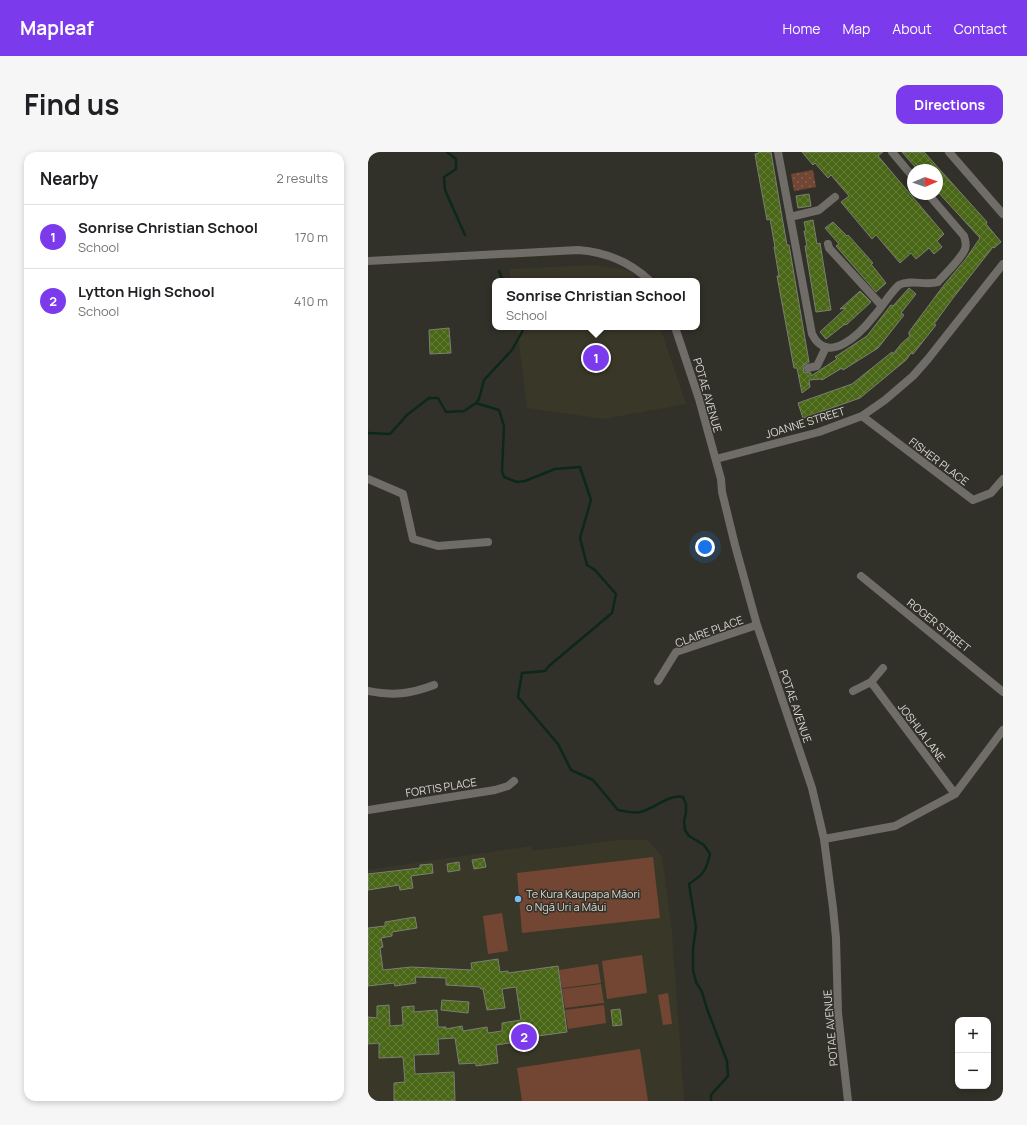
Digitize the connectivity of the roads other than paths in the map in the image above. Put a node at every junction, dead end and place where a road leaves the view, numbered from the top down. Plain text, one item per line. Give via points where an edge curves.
1 (778, 152) edge
2 (892, 152) edge
3 (949, 152) edge
4 (907, 169) edge
5 (835, 197) dead end
6 (933, 200) edge
7 (1003, 214) edge
8 (790, 217) junction
9 (828, 244) dead end
10 (368, 261) edge
11 (1003, 264) edge
12 (647, 278) edge
13 (882, 306) junction
14 (676, 330) edge
15 (826, 348) junction
16 (808, 368) dead end
17 (862, 416) junction
18 (716, 459) junction
19 (368, 479) edge
20 (1003, 479) edge
21 (488, 542) dead end
22 (860, 576) dead end
23 (757, 625) junction
24 (883, 668) dead end
25 (658, 681) dead end
26 (871, 682) junction
27 (434, 685) dead end
28 (368, 691) edge
29 (853, 691) dead end
30 (1003, 692) edge
31 (1003, 730) edge
32 (514, 781) dead end
33 (955, 794) junction
34 (368, 810) edge
35 (824, 839) junction
36 (848, 1101) edge

1 - 8 street
2 - 4 street
3 - 7 street
5 - 8 street via 819,210
6 - 13 street via 964,236 965,249 938,282 904,283 896,288
8 - 15 street via 812,334 815,341
9 - 13 street
10 - 12 street via 578,250 600,252 618,258
11 - 17 street, JOANNE STREET via 918,370 885,400
13 - 15 street via 874,317 841,346
14 - 18 street, POTAE AVENUE
15 - 16 street via 817,366
17 - 18 street, JOANNE STREET via 819,432
17 - 20 street, FISHER PLACE via 973,500 992,494
18 - 23 street, POTAE AVENUE via 735,545
19 - 21 street via 403,494 413,539 438,546
22 - 30 street, ROGER STREET
23 - 25 street, CLAIRE PLACE via 676,652
23 - 35 street, POTAE AVENUE via 804,764
24 - 26 street
26 - 29 street
26 - 33 street, JOSHUA LANE
27 - 28 street via 401,694
31 - 33 street
32 - 34 street, FORTIS PLACE via 495,790
33 - 35 street via 895,826
35 - 36 street, POTAE AVENUE via 836,938 838,1014

